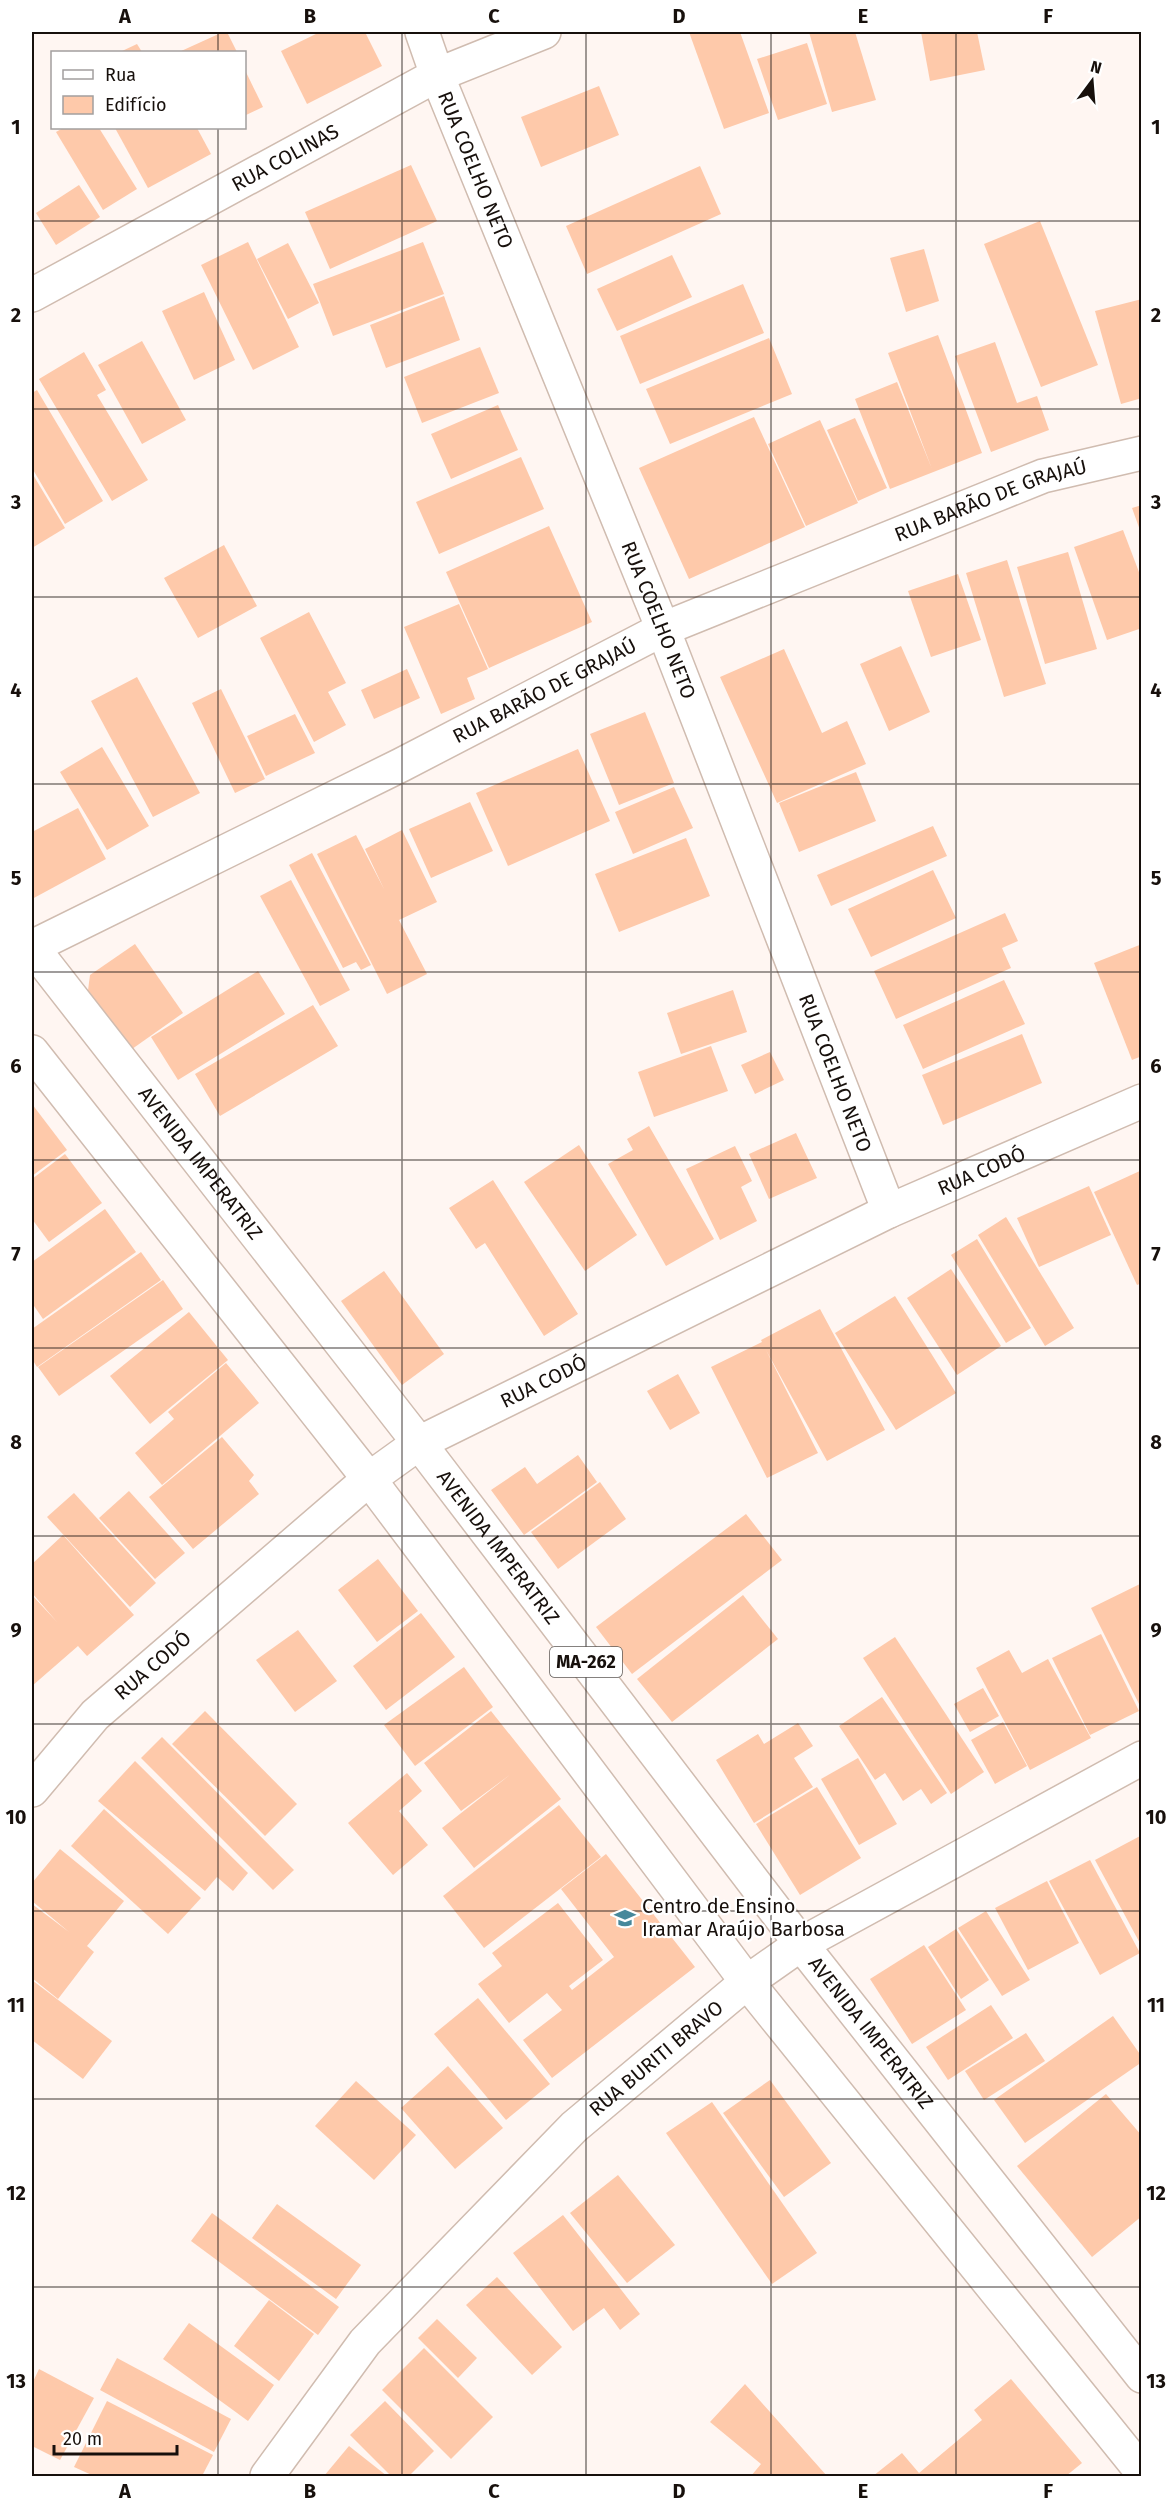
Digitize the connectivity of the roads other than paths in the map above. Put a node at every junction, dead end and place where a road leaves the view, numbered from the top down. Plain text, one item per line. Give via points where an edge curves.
1 (422, 32) edge
2 (544, 32) edge
3 (437, 75) junction
4 (32, 295) edge
5 (1142, 453) edge
6 (663, 629) junction
7 (32, 947) edge
8 (32, 1052) edge
9 (1142, 1101) edge
10 (889, 1212) junction
11 (419, 1443) junction
12 (369, 1479) junction
13 (1142, 1758) edge
14 (32, 1790) edge
15 (801, 1944) junction
16 (747, 1983) junction
17 (1142, 2376) edge
18 (1134, 2467) edge
19 (267, 2476) edge

1 - 3 street, RUA COELHO NETO
2 - 3 street, RUA COLINAS
3 - 4 street, RUA COLINAS
3 - 6 street, RUA COELHO NETO
5 - 6 street, RUA BARÃO DE GRAJAÚ via 1043,476
6 - 7 street, RUA BARÃO DE GRAJAÚ via 401,765
6 - 10 street, RUA COELHO NETO
7 - 11 street, AVENIDA IMPERATRIZ / MA-262
8 - 12 street
9 - 10 street, RUA CODÓ
10 - 11 street, RUA CODÓ
11 - 12 street, RUA CODÓ
11 - 15 street, AVENIDA IMPERATRIZ / MA-262
12 - 14 street, RUA CODÓ via 94,1715
12 - 16 street
13 - 15 street, RUA BURITI BRAVO
15 - 16 street, RUA BURITI BRAVO
15 - 17 street, AVENIDA IMPERATRIZ / MA-262
16 - 18 street
16 - 19 street, RUA BURITI BRAVO via 574,2127 365,2342

